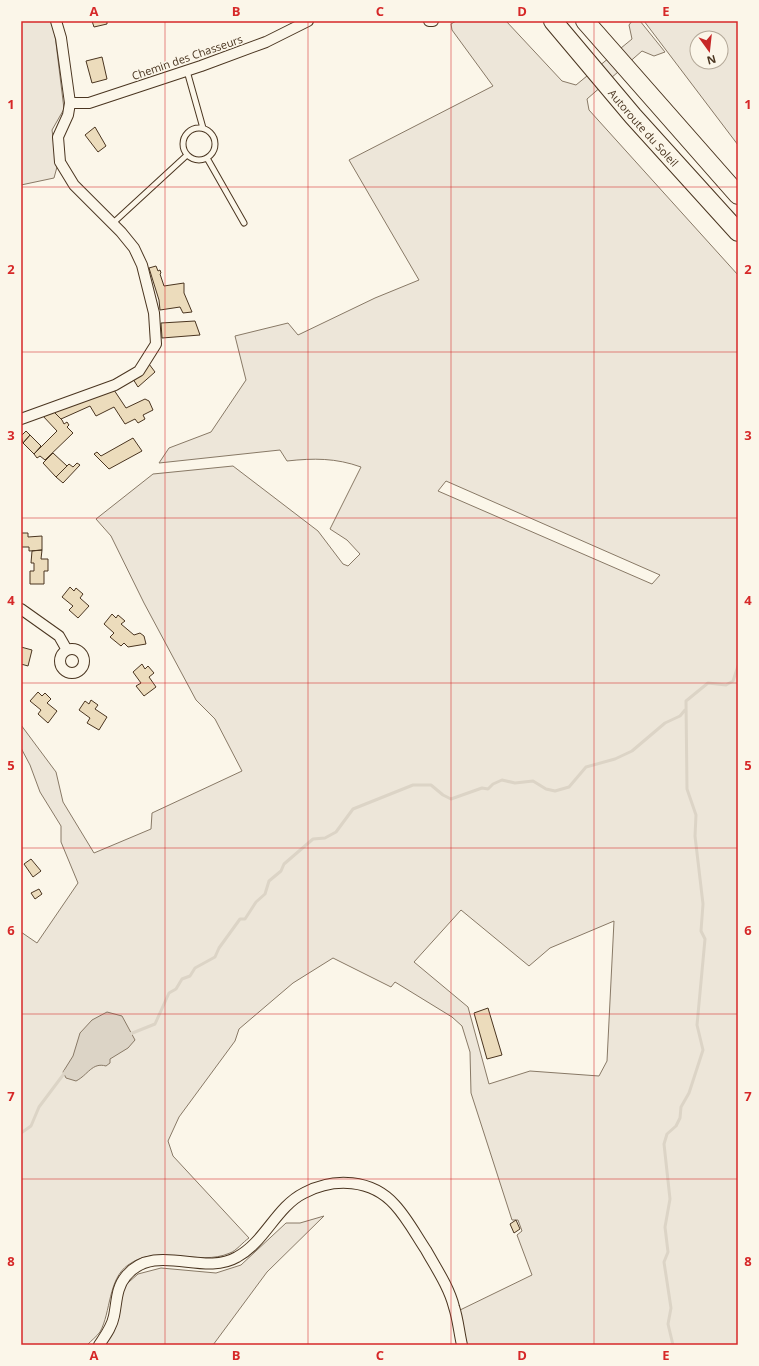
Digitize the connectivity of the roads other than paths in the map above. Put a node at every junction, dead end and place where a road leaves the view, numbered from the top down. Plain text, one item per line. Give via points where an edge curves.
1 (56, 21) edge
2 (308, 21) edge
3 (429, 21) edge
4 (433, 21) edge
5 (553, 21) edge
6 (585, 21) edge
7 (187, 71) junction
8 (70, 102) junction
9 (203, 128) junction
10 (187, 155) junction
11 (207, 158) junction
12 (738, 195) edge
13 (244, 223) dead end
14 (112, 224) junction
15 (738, 232) edge
16 (21, 419) edge
17 (21, 609) edge
18 (67, 650) dead end
19 (99, 1345) edge
20 (462, 1345) edge

1 - 8 street via 61,38
2 - 7 street, Chemin des Chasseurs via 266,42
3 - 4 street
5 - 15 highway, Autoroute du Soleil via 643,127
6 - 12 highway
7 - 8 street, Chemin des Chasseurs via 89,103
7 - 9 lane
8 - 14 street via 68,115 58,137 60,162 74,185
9 - 10 lane via 193,129 185,136 183,145
9 - 11 lane via 215,139 215,150
10 - 11 lane via 196,160
10 - 14 lane
11 - 13 lane
14 - 16 street via 134,248 142,265 154,313 156,344 139,371 115,385
17 - 18 street via 59,636
19 - 20 street via 114,1317 120,1286 126,1275 139,1266 151,1260 210,1264 236,1258 258,1242 288,1205 303,1193 338,1182 368,1186 395,1205 423,1245 449,1292 455,1307

